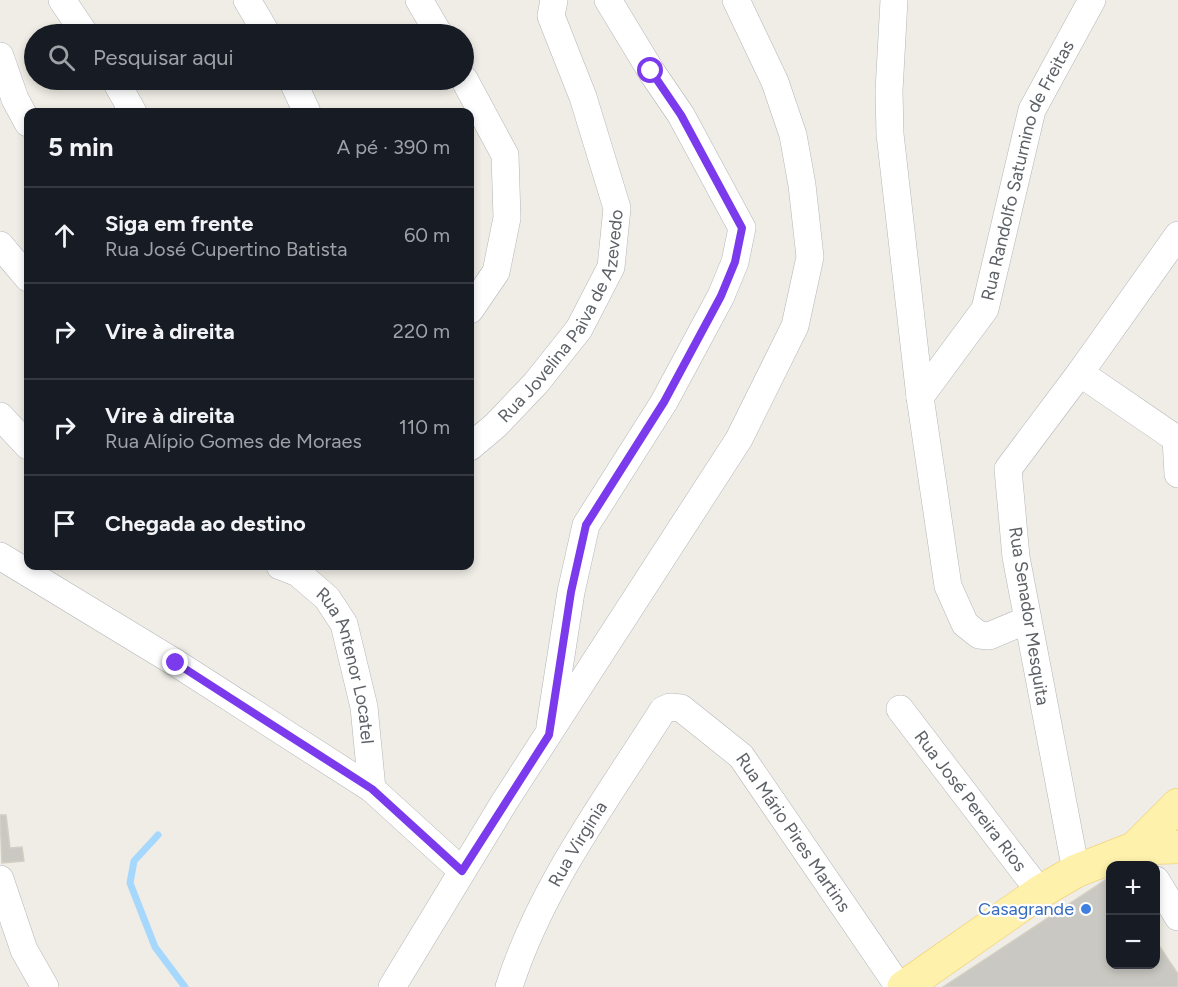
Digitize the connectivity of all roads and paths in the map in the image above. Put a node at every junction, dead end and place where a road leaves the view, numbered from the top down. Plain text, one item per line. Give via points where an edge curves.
1 (62, 0) edge
2 (247, 0) edge
3 (419, 0) edge
4 (554, 0) edge
5 (609, 0) edge
6 (736, 0) edge
7 (894, 0) edge
8 (1092, 0) edge
9 (78, 24) edge
10 (261, 24) edge
11 (433, 24) edge
12 (0, 56) edge
13 (121, 90) edge
14 (297, 90) edge
15 (470, 90) edge
16 (131, 108) edge
17 (305, 108) edge
18 (24, 116) edge
19 (1178, 235) edge
20 (0, 245) edge
21 (24, 273) edge
22 (474, 304) edge
23 (1080, 373) junction
24 (920, 397) junction
25 (11, 420) edge
26 (1177, 439) edge
27 (24, 440) edge
28 (474, 444) edge
29 (1178, 474) edge
30 (0, 556) edge
31 (290, 570) edge
32 (1027, 620) junction
33 (900, 709) dead end
34 (663, 710) joint
35 (549, 735) junction
36 (372, 789) junction
37 (1178, 805) edge
38 (1178, 847) edge
39 (1141, 857) edge
40 (462, 871) junction
41 (1076, 871) junction
42 (0, 879) edge
43 (1160, 888) edge
44 (1040, 892) junction
45 (1178, 917) edge
46 (24, 950) junction
47 (32, 987) edge
48 (45, 987) edge
49 (392, 987) edge
50 (509, 987) edge
51 (901, 987) edge

1 - 9 street
2 - 10 street
3 - 11 street
4 - 28 street, Rua Jovelina Paiva de Azevedo via 551,16 583,97 617,208 611,267 579,329 536,383
5 - 35 street via 681,115 742,228 735,262 721,296 664,402 586,525 571,592
6 - 35 street via 775,82 793,135 810,257 795,326 739,439
7 - 24 street via 890,134
8 - 24 street, Rua Randolfo Saturnino de Freitas via 1032,110 985,309
12 - 18 street
13 - 16 street
14 - 17 street
15 - 22 street via 505,154 507,218 496,272
19 - 23 street, Rua Senador Mesquita
20 - 21 street
23 - 26 street
23 - 32 street, Rua Senador Mesquita via 1008,469 1016,558
24 - 32 street via 948,586 965,624 979,635 989,636
25 - 27 street
26 - 29 street
30 - 36 street
31 - 36 street, Rua Antenor Locatel via 327,598 344,624 364,707
32 - 41 street, Rua Senador Mesquita
33 - 44 street, Rua José Pereira Rios
34 - 50 street, Rua Virginia via 547,895 521,948
34 - 51 street, Rua Mário Pires Martins via 681,708 741,756
35 - 40 street
36 - 40 street
37 - 39 main road
38 - 39 main road
39 - 41 main road
40 - 49 street
41 - 44 main road
42 - 46 street
43 - 45 street
44 - 51 main road
46 - 47 street
46 - 48 street

